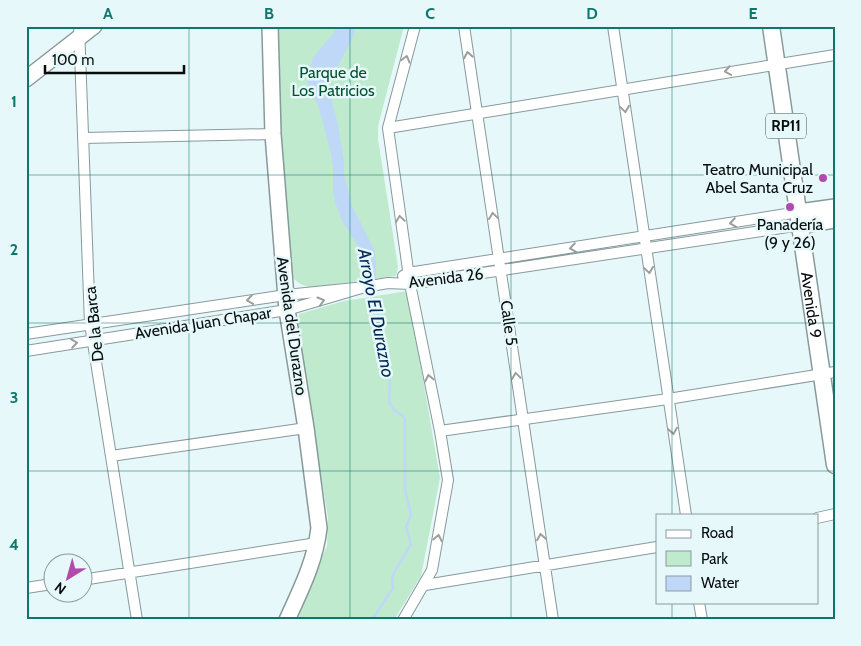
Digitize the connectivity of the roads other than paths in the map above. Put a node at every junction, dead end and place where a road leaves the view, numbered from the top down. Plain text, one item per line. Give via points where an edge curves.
1 (94, 26) edge
2 (270, 26) edge
3 (415, 26) edge
4 (464, 26) edge
5 (613, 26) edge
6 (771, 26) edge
7 (79, 32) edge
8 (835, 54) edge
9 (776, 63) junction
10 (26, 80) edge
11 (622, 89) junction
12 (478, 114) junction
13 (388, 128) junction
14 (273, 134) junction
15 (84, 138) junction
16 (835, 207) edge
17 (800, 219) junction
18 (835, 220) edge
19 (644, 236) junction
20 (646, 249) junction
21 (499, 259) junction
22 (501, 271) junction
23 (408, 273) junction
24 (388, 283) junction
25 (410, 284) junction
26 (365, 287) junction
27 (286, 295) junction
28 (287, 310) junction
29 (90, 324) junction
30 (26, 334) edge
31 (94, 340) junction
32 (26, 350) edge
33 (829, 373) edge
34 (668, 399) junction
35 (522, 420) junction
36 (306, 428) junction
37 (440, 431) junction
38 (111, 456) junction
39 (835, 465) edge
40 (686, 514) edge
41 (835, 514) edge
42 (818, 518) edge
43 (317, 543) junction
44 (656, 547) edge
45 (545, 565) junction
46 (129, 572) junction
47 (92, 578) edge
48 (425, 585) junction
49 (42, 586) edge
50 (26, 588) edge
51 (699, 604) edge
52 (406, 618) edge
53 (137, 620) edge
54 (287, 620) edge
55 (554, 620) edge
56 (702, 620) edge

1 - 7 main road
2 - 14 main road, Avenida del Durazno
13 -> 3 street
12 -> 4 street, Calle 5
5 - 11 street
6 - 9 main road, Avenida 9 / RP11
7 - 10 main road
7 - 15 street, De la Barca
8 - 9 street
9 -> 11 street
9 - 17 main road, Avenida 9 / RP11
11 - 12 street
11 -> 19 street
12 - 13 street
21 -> 12 street, Calle 5
23 -> 13 street
14 - 15 street
14 - 27 main road, Avenida del Durazno
15 - 29 street, De la Barca
16 - 17 main road, Avenida 26
17 - 18 main road, Avenida 26
17 -> 19 street, Avenida 26
17 - 20 street, Avenida 26
17 - 33 main road, Avenida 9 / RP11
19 - 20 street
19 -> 21 street, Avenida 26
20 - 22 street, Avenida 26
20 -> 34 street
21 - 22 street, Calle 5
21 - 23 street, Avenida 26
22 - 25 street, Avenida 26
35 -> 22 street, Calle 5
23 - 24 street, Avenida 26
23 - 25 street
24 - 25 street, Avenida 26
24 - 26 street
37 -> 25 street
26 - 27 street, Avenida Juan Chapar
28 -> 26 street, Avenida Juan Chapar
27 - 28 main road, Avenida del Durazno
27 -> 29 street, Avenida Juan Chapar
28 - 31 street, Avenida Juan Chapar
28 - 36 main road, Avenida del Durazno
29 - 30 street, Avenida Juan Chapar
29 - 31 street, De la Barca
32 -> 31 street, Avenida Juan Chapar
31 - 38 street, De la Barca
33 - 34 street
33 - 39 main road, Avenida 9 / RP11
34 - 35 street
34 -> 40 street
35 - 37 street
45 -> 35 street, Calle 5
36 - 38 street
36 - 43 main road, Avenida del Durazno via 319,528
48 -> 37 street via 432,570 448,480
38 - 46 street, De la Barca
41 - 42 street
43 - 46 street
43 - 54 main road, Avenida del Durazno via 311,568
44 - 45 street
45 - 48 street
45 - 55 street, Calle 5
46 - 47 street
46 - 53 street, De la Barca
48 - 52 street
49 - 50 street
51 - 56 street

